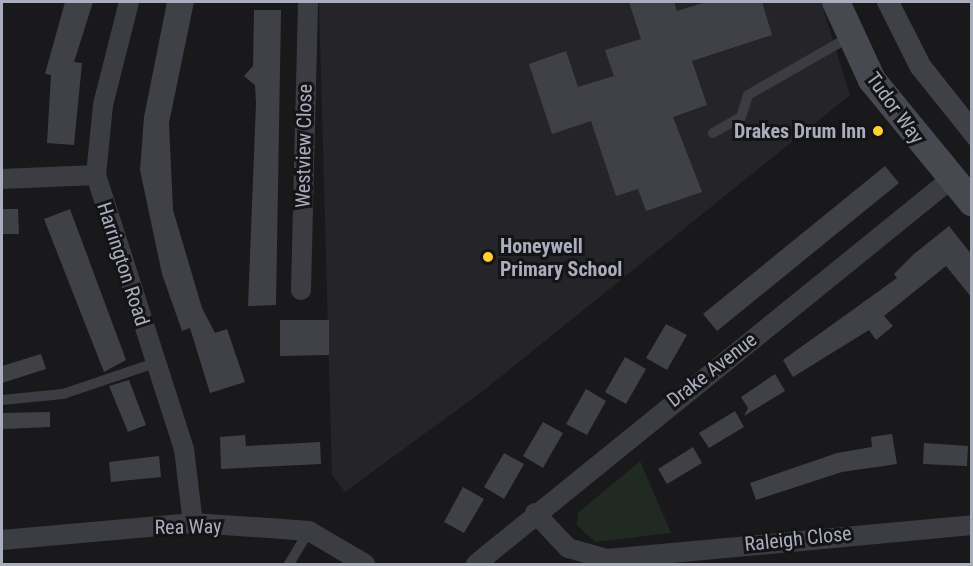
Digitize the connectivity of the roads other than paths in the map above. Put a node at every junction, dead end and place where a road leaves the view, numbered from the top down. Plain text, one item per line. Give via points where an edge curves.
1 (129, 2) edge
2 (308, 2) edge
3 (836, 2) edge
4 (851, 36) junction
5 (713, 133) dead end
6 (96, 175) junction
7 (2, 179) edge
8 (951, 179) junction
9 (972, 202) edge
10 (301, 290) dead end
11 (155, 363) junction
12 (2, 400) edge
13 (535, 513) junction
14 (193, 524) junction
15 (972, 525) edge
16 (309, 531) junction
17 (2, 540) edge
18 (289, 564) edge
19 (365, 564) edge
20 (476, 564) edge

1 - 6 street, Harrington Road via 104,105
2 - 10 street, Westview Close
3 - 4 street, Tudor Way
4 - 5 lane via 748,95 741,117
4 - 8 street, Tudor Way via 872,80
6 - 7 street
6 - 11 street, Harrington Road
8 - 9 street, Tudor Way
8 - 13 street, Drake Avenue
11 - 12 lane via 63,394
11 - 14 street, Harrington Road via 184,449
13 - 15 street, Raleigh Close via 568,548 607,560
13 - 20 street, Drake Avenue
14 - 16 street, Rea Way
14 - 17 street, Rea Way
16 - 18 lane
16 - 19 street, Rea Way

